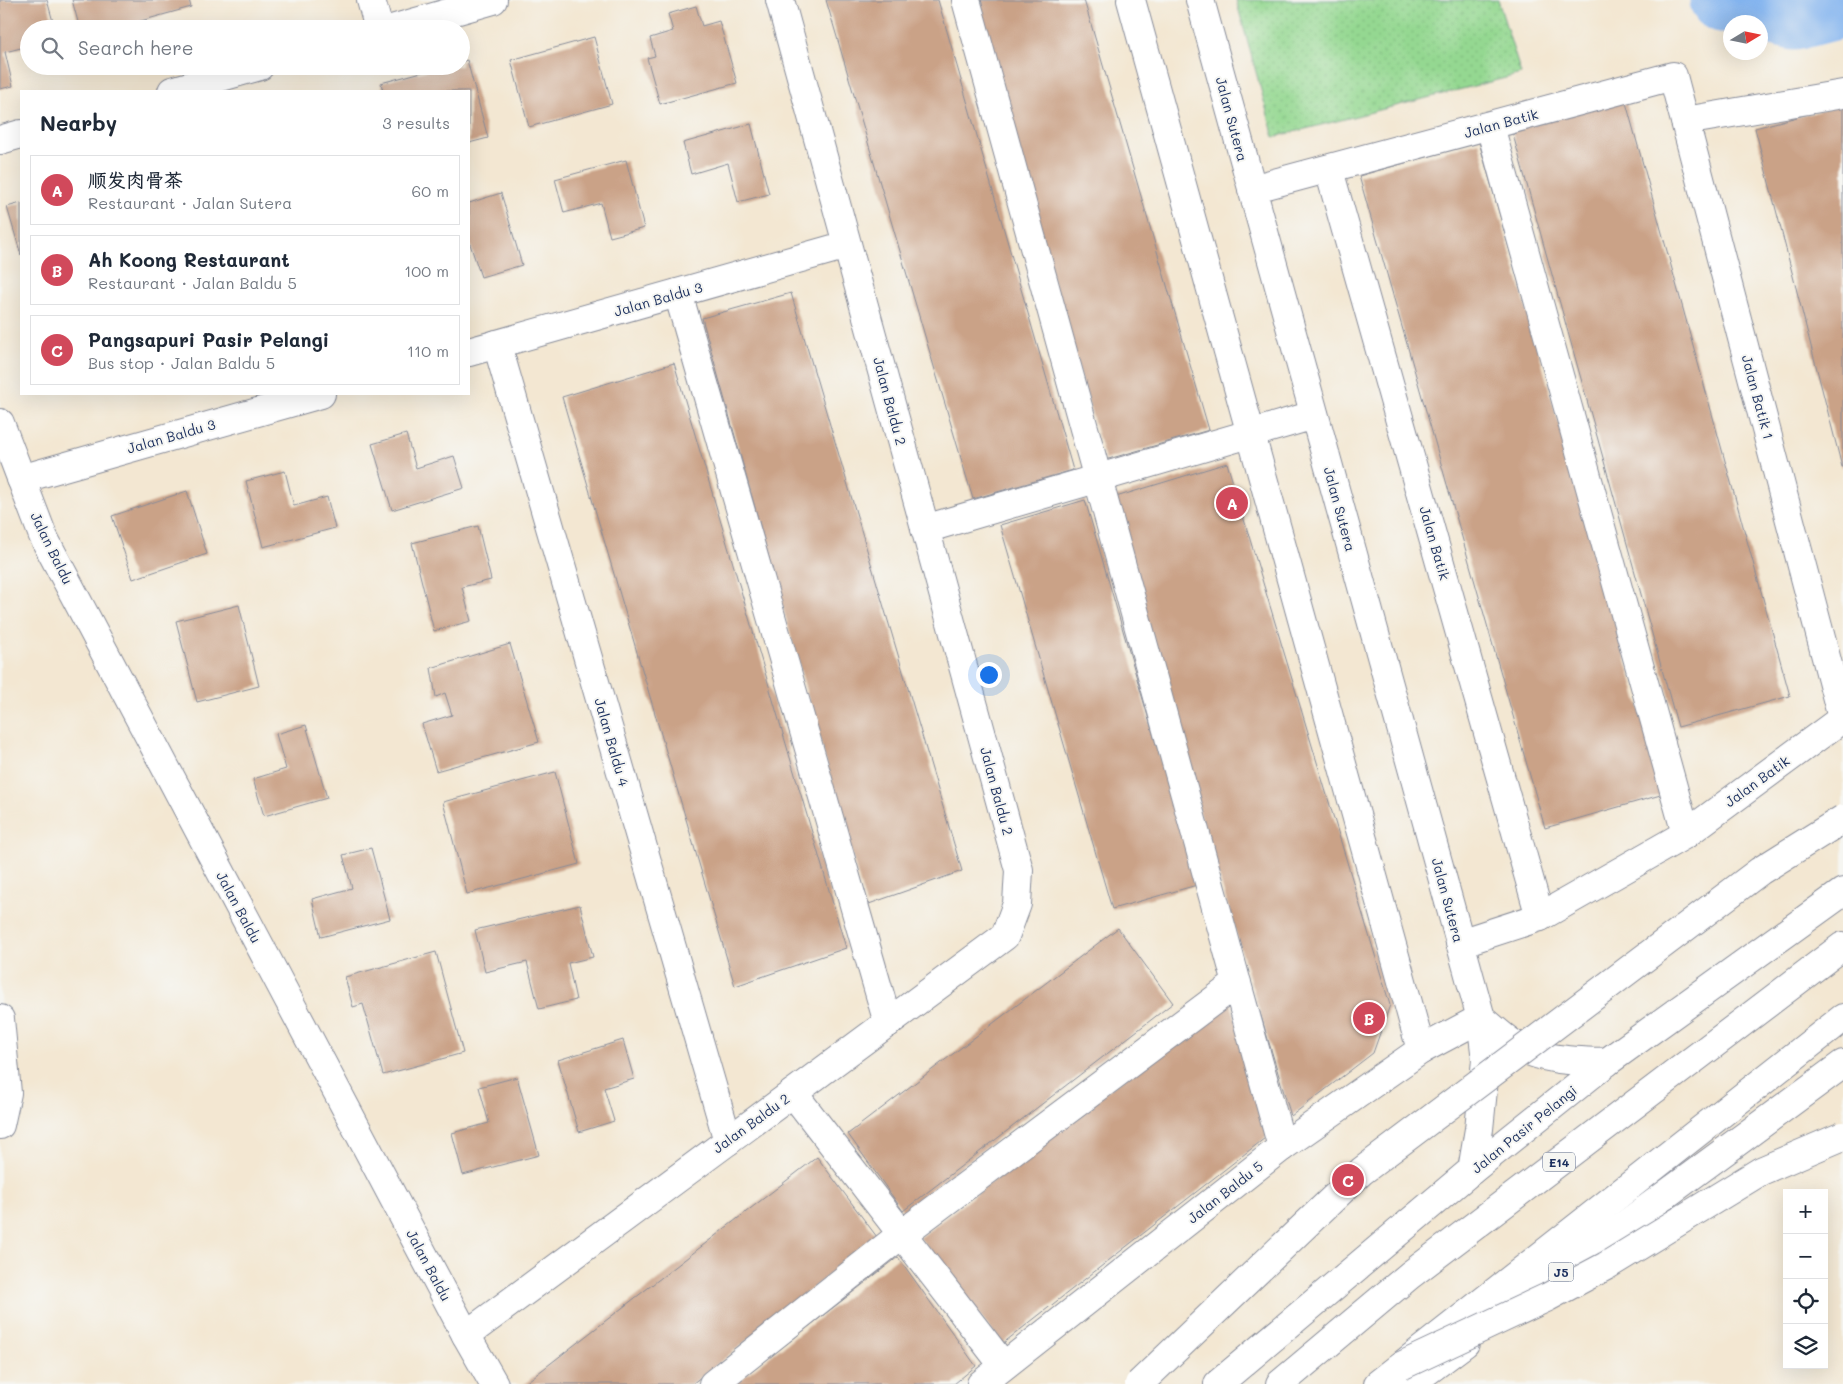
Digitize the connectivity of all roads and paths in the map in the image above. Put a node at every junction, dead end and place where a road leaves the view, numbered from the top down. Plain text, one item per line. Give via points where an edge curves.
1 (371, 0) edge
2 (493, 0) edge
3 (780, 0) edge
4 (966, 0) edge
5 (1131, 0) edge
6 (1200, 0) edge
7 (377, 20) edge
8 (423, 20) edge
9 (228, 75) edge
10 (1673, 76) joint
11 (176, 90) edge
12 (1843, 94) edge
13 (1685, 121) junction
14 (1490, 126) junction
15 (20, 134) edge
16 (0, 140) edge
17 (1329, 170) junction
18 (1252, 189) junction
19 (847, 245) junction
20 (678, 293) junction
21 (497, 344) junction
22 (470, 352) edge
23 (317, 395) edge
24 (1314, 416) junction
25 (0, 423) edge
26 (1250, 434) junction
27 (21, 479) junction
28 (1098, 479) junction
29 (925, 529) junction
30 (1843, 718) edge
31 (1843, 819) edge
32 (1686, 834) junction
33 (1843, 892) edge
34 (1540, 917) junction
35 (1460, 943) junction
36 (1843, 946) edge
37 (1237, 983) junction
38 (1481, 1018) junction
39 (1843, 1018) edge
40 (0, 1019) edge
41 (888, 1023) junction
42 (1421, 1050) junction
43 (1607, 1062) junction
44 (1843, 1064) edge
45 (793, 1093) junction
46 (0, 1124) edge
47 (1843, 1136) edge
48 (728, 1141) junction
49 (1282, 1147) junction
50 (1472, 1170) junction
51 (902, 1234) junction
52 (466, 1335) junction
53 (1003, 1365) junction
54 (1406, 1375) edge
55 (494, 1384) edge
56 (713, 1384) edge
57 (981, 1384) edge
58 (1139, 1384) edge
59 (1218, 1384) edge
60 (1280, 1384) edge
61 (1378, 1384) edge

1 - 7 main road
2 - 8 main road
3 - 19 main road, Jalan Baldu 2
4 - 28 main road
5 - 26 main road
6 - 18 main road, Jalan Sutera
9 - 11 main road
10 - 13 main road, Jalan Batik 1
10 - 14 main road, Jalan Batik
12 - 13 main road
13 - 30 main road, Jalan Batik 1
14 - 17 main road, Jalan Batik
14 - 32 main road
15 - 16 main road
17 - 18 main road, Jalan Batik
17 - 34 main road, Jalan Batik
18 - 24 main road, Jalan Sutera
19 - 20 main road, Jalan Baldu 3
19 - 29 main road, Jalan Baldu 2
20 - 21 main road, Jalan Baldu 3
20 - 41 main road
21 - 22 main road, Jalan Baldu 3
21 - 48 main road, Jalan Baldu 4
23 - 27 main road, Jalan Baldu 3
24 - 26 main road
24 - 35 main road, Jalan Sutera
25 - 27 main road, Jalan Baldu
26 - 28 main road
26 - 42 main road
27 - 52 main road, Jalan Baldu via 43,536
28 - 29 main road
28 - 37 main road
29 - 41 main road, Jalan Baldu 2 via 1019,870 1017,904 1005,936
30 - 32 main road, Jalan Batik
31 - 58 main road, bridge via 1760,871 1362,1171
32 - 34 main road, Jalan Batik
33 - 43 main road, Jalan Pasir Pelangi
34 - 35 main road, Jalan Batik
35 - 38 main road, Jalan Sutera
36 - 60 main road, E14 via 1410,1275
37 - 49 main road
37 - 51 main road
38 - 42 main road, Jalan Baldu 5
38 - 43 main road via 1512,1043 1542,1056 1576,1062
38 - 50 main road, Jalan Sutera via 1486,1060
39 - 54 main road, bridge
40 - 46 main road via 7,1093
41 - 45 main road, Jalan Baldu 2
42 - 49 main road, Jalan Baldu 5
43 - 50 main road, Jalan Pasir Pelangi
44 - 54 main road, J5
45 - 48 main road, Jalan Baldu 2
45 - 51 main road
47 - 54 main road, bridge via 1761,1171 1606,1266
48 - 52 main road, Jalan Baldu 2
49 - 53 main road, Jalan Baldu 5
50 - 59 main road, Jalan Pasir Pelangi
51 - 53 main road
51 - 56 main road
52 - 55 main road, Jalan Baldu
53 - 57 main road, Jalan Baldu 5
54 - 61 main road

